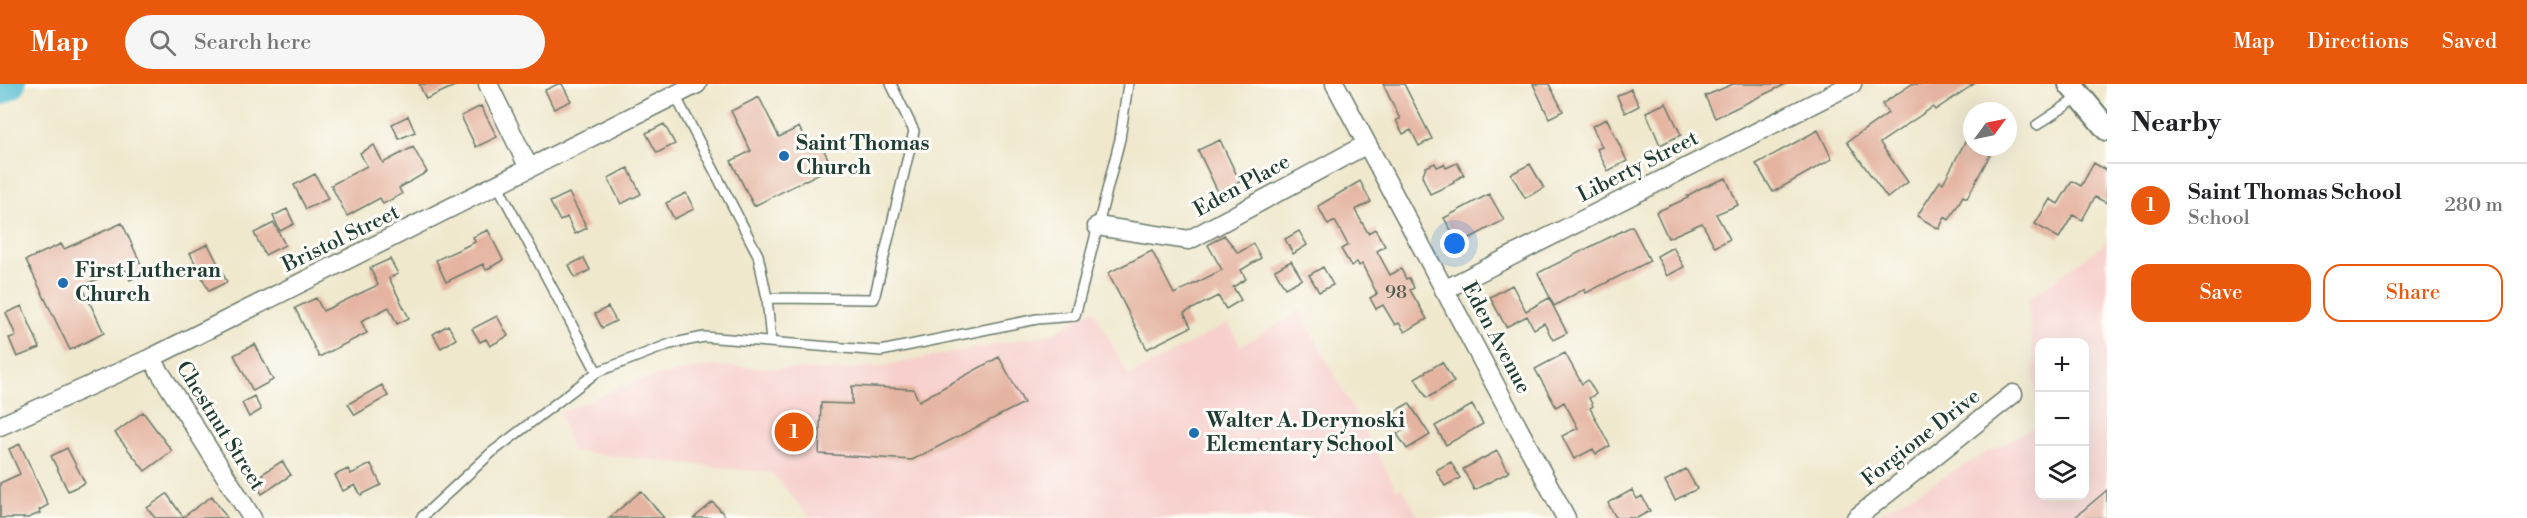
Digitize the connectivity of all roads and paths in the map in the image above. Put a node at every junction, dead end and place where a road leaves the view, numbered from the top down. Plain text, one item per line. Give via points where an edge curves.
1 (488, 84) edge
2 (697, 84) edge
3 (891, 84) edge
4 (1128, 84) edge
5 (1335, 84) edge
6 (1852, 84) edge
7 (2075, 90) edge
8 (675, 95) junction
9 (2037, 125) dead end
10 (2107, 129) edge
11 (1367, 144) junction
12 (529, 168) junction
13 (498, 186) junction
14 (1097, 226) junction
15 (1444, 290) junction
16 (767, 298) junction
17 (771, 342) junction
18 (151, 358) junction
19 (597, 372) junction
20 (2013, 394) dead end
21 (0, 426) edge
22 (252, 518) edge
23 (421, 518) edge
24 (1566, 518) edge
25 (1856, 518) edge

1 - 12 street
2 - 8 street, Bristol Street
3 - 16 lane via 914,131 874,299
4 - 14 lane via 1120,139
5 - 11 street, Eden Avenue
6 - 15 street, Liberty Street
7 - 9 lane
7 - 10 street
8 - 12 street, Bristol Street
8 - 16 lane via 758,255
11 - 14 street, Eden Place via 1189,240
11 - 15 street, Eden Avenue
12 - 13 street, Bristol Street
13 - 18 street, Bristol Street
13 - 19 lane
14 - 17 lane via 1075,316 1037,319 881,351
15 - 24 street, Eden Avenue
16 - 17 lane
17 - 19 lane via 704,337 670,344
18 - 21 street, Bristol Street
18 - 22 street, Chestnut Street
19 - 23 lane via 491,453
20 - 25 street, Forgione Drive

